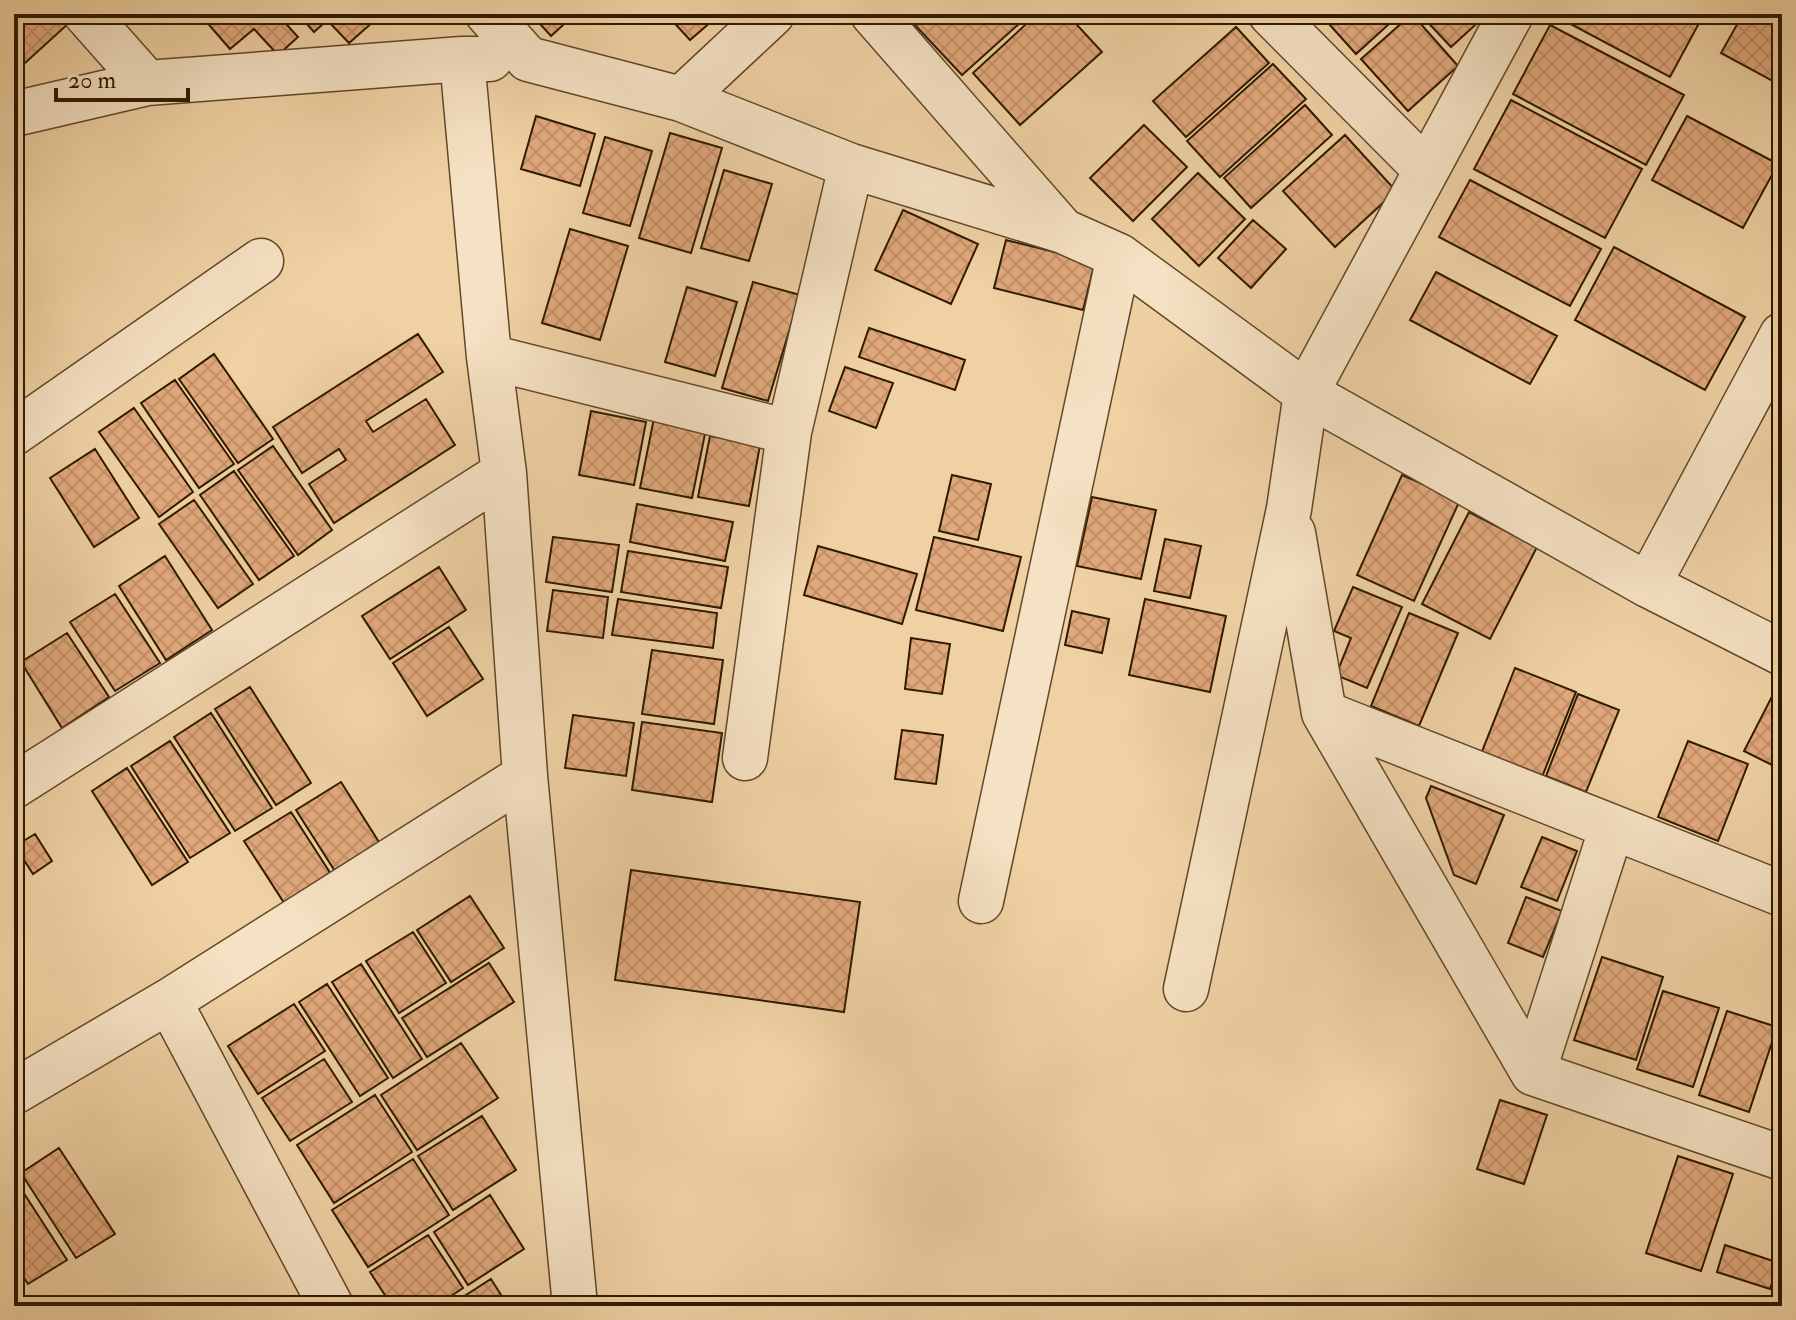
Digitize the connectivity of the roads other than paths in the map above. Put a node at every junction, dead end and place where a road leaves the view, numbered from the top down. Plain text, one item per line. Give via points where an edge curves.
1 (86, 14) edge
2 (488, 14) edge
3 (772, 14) edge
4 (873, 14) edge
5 (1271, 14) edge
6 (1511, 14) edge
7 (462, 59) junction
8 (528, 59) junction
9 (147, 83) junction
10 (681, 99) junction
11 (14, 114) edge
12 (851, 166) junction
13 (1426, 170) junction
14 (1063, 231) junction
15 (1119, 256) junction
16 (261, 261) dead end
17 (1782, 335) edge
18 (489, 357) junction
19 (1306, 393) junction
20 (789, 432) junction
21 (14, 433) edge
22 (504, 473) junction
23 (1289, 509) junction
24 (1648, 585) junction
25 (1782, 653) edge
26 (1324, 713) junction
27 (745, 758) dead end
28 (525, 776) junction
29 (14, 786) edge
30 (1612, 827) junction
31 (1782, 894) edge
32 (981, 901) dead end
33 (1186, 989) dead end
34 (169, 1001) junction
35 (1533, 1073) junction
36 (14, 1092) edge
37 (1782, 1158) edge
38 (313, 1300) edge
39 (575, 1306) edge

1 - 9 street
2 - 8 street
3 - 10 street
4 - 14 street
5 - 13 street
6 - 13 street
7 - 8 street
7 - 9 street
7 - 18 street
8 - 10 street
9 - 11 street
10 - 12 street
12 - 14 street
12 - 20 street
13 - 19 street
14 - 15 street
15 - 19 street
15 - 32 street
16 - 21 street
17 - 24 street
18 - 20 street
18 - 22 street
19 - 23 street
19 - 24 street
20 - 27 street
22 - 28 street
22 - 29 street
23 - 26 street
23 - 33 street
24 - 25 street
26 - 30 street
26 - 35 street
28 - 34 street
28 - 39 street
30 - 31 street
30 - 35 street
34 - 36 street
34 - 38 street
35 - 37 street

